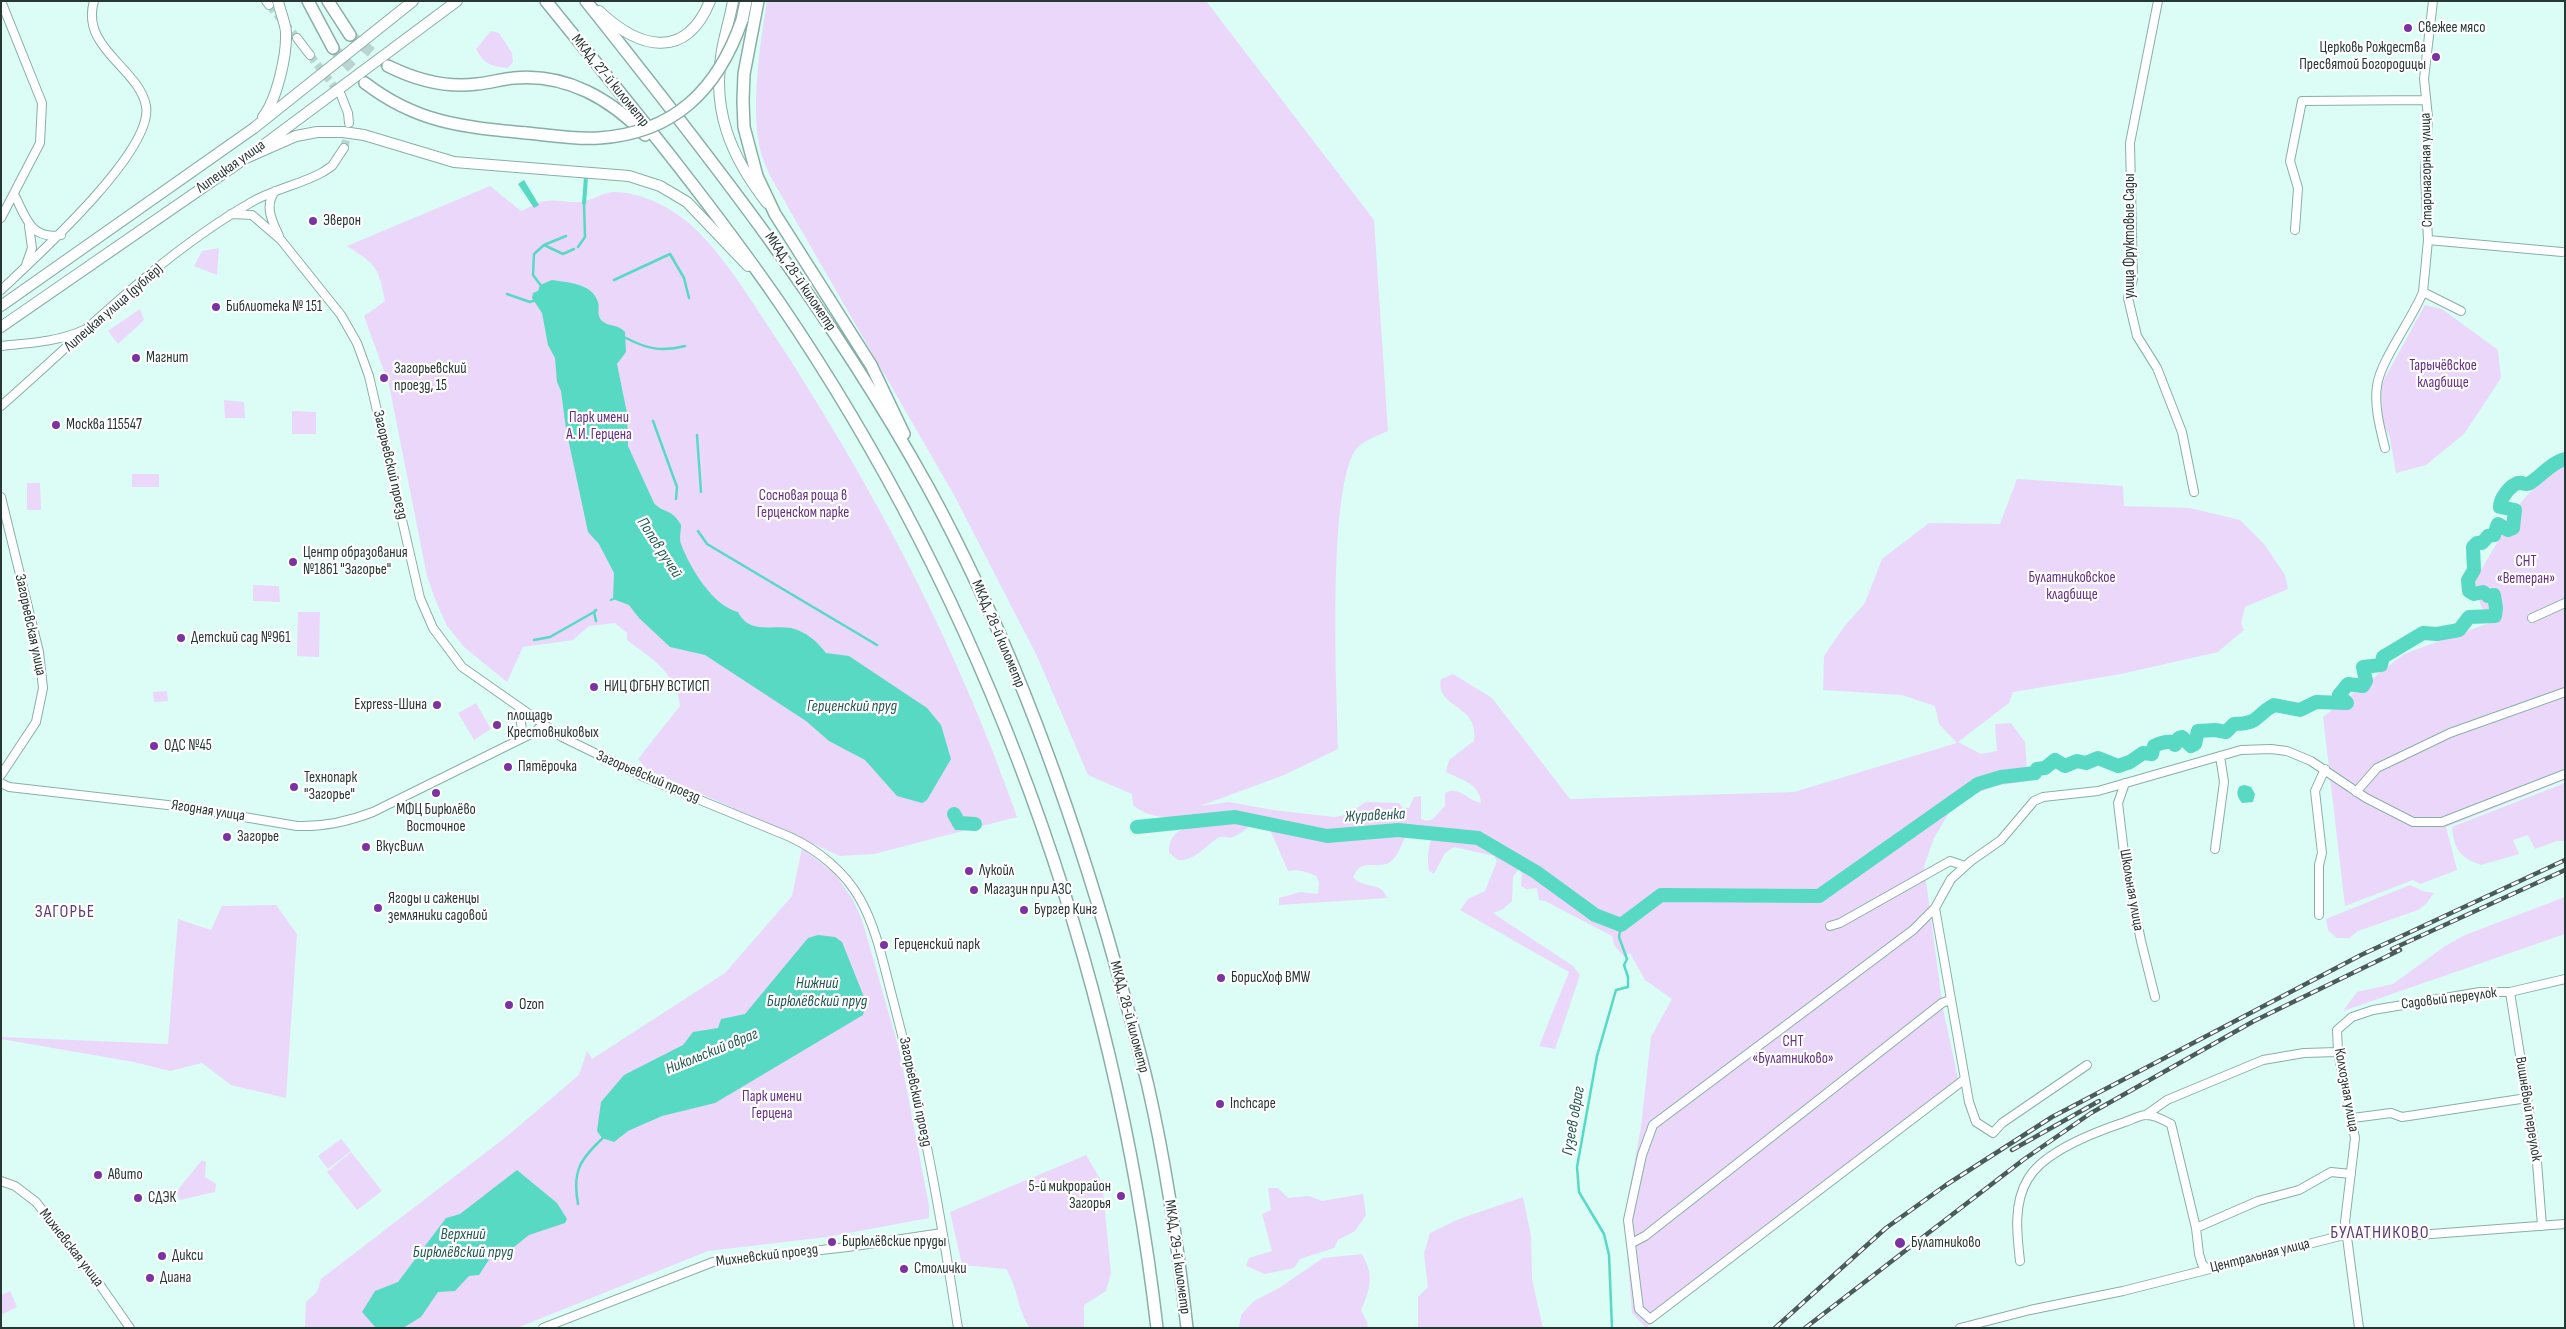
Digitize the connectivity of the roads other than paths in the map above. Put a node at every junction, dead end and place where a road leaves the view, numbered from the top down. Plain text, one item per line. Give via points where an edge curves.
1 (1, 1) edge
2 (94, 1) edge
3 (284, 1) edge
4 (308, 1) edge
5 (328, 1) edge
6 (413, 1) edge
7 (457, 1) edge
8 (546, 1) edge
9 (587, 1) edge
10 (710, 1) edge
11 (733, 1) edge
12 (746, 1) edge
13 (758, 1) edge
14 (2158, 1) edge
15 (2433, 1) edge
16 (271, 2) edge
17 (286, 31) junction
18 (350, 35) tunnel mouth
19 (297, 38) tunnel mouth
20 (332, 48) tunnel mouth
21 (310, 55) tunnel mouth
22 (388, 66) tunnel mouth
23 (365, 83) tunnel mouth
24 (341, 95) tunnel mouth
25 (2425, 100) junction
26 (349, 123) tunnel mouth
27 (254, 128) junction
28 (698, 142) joint
29 (344, 148) tunnel mouth
30 (246, 158) junction
31 (674, 160) joint
32 (277, 189) junction
33 (700, 193) junction
34 (14, 194) junction
35 (231, 214) junction
36 (775, 214) junction
37 (1, 218) edge
38 (29, 224) junction
39 (2295, 230) dead end
40 (61, 235) junction
41 (281, 240) junction
42 (2428, 240) junction
43 (2562, 252) dead end
44 (24, 269) junction
45 (1, 290) edge
46 (2423, 292) junction
47 (780, 304) junction
48 (1, 306) edge
49 (2461, 311) dead end
50 (102, 317) junction
51 (1, 327) edge
52 (1, 346) edge
53 (1, 406) edge
54 (2385, 448) dead end
55 (2194, 492) dead end
56 (1, 497) edge
57 (950, 530) junction
58 (2565, 603) edge
59 (2532, 618) dead end
60 (2565, 692) edge
61 (518, 708) junction
62 (543, 724) junction
63 (523, 738) junction
64 (2220, 756) junction
65 (2325, 769) junction
66 (1, 774) edge
67 (2565, 774) edge
68 (1, 783) edge
69 (2124, 783) junction
70 (2356, 792) junction
71 (2214, 849) dead end
72 (1961, 869) junction
73 (1935, 908) junction
74 (2319, 915) dead end
75 (1830, 926) dead end
76 (2565, 978) edge
77 (2510, 992) junction
78 (2155, 997) dead end
79 (1950, 1000) junction
80 (2337, 1030) joint
81 (2338, 1052) junction
82 (2087, 1065) dead end
83 (1965, 1079) junction
84 (2527, 1098) junction
85 (2146, 1115) junction
86 (2353, 1118) junction
87 (2351, 1174) junction
88 (1, 1181) edge
89 (1167, 1186) joint
90 (1138, 1191) joint
91 (2565, 1224) edge
92 (2542, 1226) junction
93 (2196, 1228) junction
94 (942, 1233) junction
95 (2348, 1234) junction
96 (1632, 1243) junction
97 (2020, 1261) dead end
98 (2208, 1269) junction
99 (130, 1328) edge
100 (543, 1328) edge
101 (958, 1328) edge
102 (1157, 1328) edge
103 (1187, 1328) edge
104 (1960, 1328) edge
105 (2359, 1328) edge

1 - 34 street via 42,103 40,143
2 - 40 street via 92,18 95,30 107,51 144,97 146,117 138,140
3 - 17 main road
4 - 20 highway
5 - 18 highway
6 - 27 main road, Липецкая улица
7 - 30 main road, Липецкая улица
8 - 31 highway, МКАД, 27-й километр
9 - 10 main road via 630,35 641,41 663,43 686,35 697,26
9 - 28 highway, МКАД, 27-й километр
11 - 36 main road via 722,51 719,79 721,108 736,158 748,180
12 - 23 highway, bridge via 731,51 714,78 681,110 640,130 597,138 464,127 438,122 397,105
13 - 36 highway via 744,74 744,127 756,176
14 - 55 street, улица Фруктовые Сады via 2130,143 2133,279 2128,298 2137,336 2157,368 2182,432
15 - 25 street, Старонагорная улица via 2424,60
16 - 17 main road
17 - 27 main road via 282,70 272,104
19 - 21 street
22 - 33 highway via 410,76 444,84 536,78 585,90 627,116
24 - 26 street
25 - 39 street via 2302,101 2290,160 2298,188
25 - 42 street, Старонагорная улица via 2428,117 2425,175
27 - 48 main road, Липецкая улица
28 - 57 highway, МКАД, 28-й километр via 778,248 831,327
29 - 32 street, Липецкая улица (дублёр) via 323,172
30 - 47 main road via 296,136 343,132 364,135 454,162 614,174 646,181 687,202
30 - 51 main road, Липецкая улица
31 - 33 highway, МКАД, 28-й километр
32 - 35 street, Липецкая улица (дублёр)
32 - 41 street via 269,209
33 - 47 highway, МКАД, 28-й километр
34 - 37 street
34 - 38 street
35 - 41 street via 252,215
35 - 50 street, Липецкая улица (дублёр) via 173,257
36 - 57 highway via 871,365
38 - 40 street via 44,236
38 - 44 street via 32,248
40 - 44 street
41 - 61 street, Загорьевский проезд via 341,315 358,343 369,376 420,598 433,628 462,667
42 - 43 street, Старонагорная улица
42 - 46 street, Старонагорная улица
44 - 45 street
46 - 49 street
46 - 54 street, Старонагорная улица via 2381,371 2377,385
47 - 90 highway, МКАД, 28-й километр via 901,501 945,588 1003,722 1070,912 1108,1048
50 - 52 street via 67,338
50 - 53 street, Липецкая улица (дублёр)
56 - 66 street, Загорьевская улица via 39,652 43,688 36,722
57 - 89 highway, МКАД, 28-й километр via 1031,710 1081,850 1137,1041
58 - 59 street
60 - 70 street via 2450,733 2377,768
61 - 62 street, Загорьевский проезд
61 - 63 street
62 - 63 street, Ягодная улица
62 - 94 street, Загорьевский проезд via 586,751 800,842 826,859 855,891 873,931 903,1036 923,1124
63 - 68 street, Ягодная улица via 373,812 315,827 185,807 9,787
64 - 65 street via 2241,750 2272,749 2287,751
64 - 69 street
64 - 71 street via 2224,782
65 - 70 street
65 - 74 street via 2315,790 2322,853
67 - 70 street via 2442,822 2413,822
69 - 72 street via 2098,791 2043,797 2034,801 2001,840
69 - 78 street, Школьная улица via 2118,803 2124,851
72 - 73 street via 1951,879
72 - 75 street via 1962,865 1950,861
73 - 79 street
73 - 96 street via 1913,930 1653,1125 1642,1155 1628,1220
76 - 77 street, Садовый переулок
77 - 80 street, Садовый переулок via 2480,992 2373,1010 2352,1017
77 - 84 street, Вишнёвый переулок
79 - 83 street
79 - 96 street
80 - 81 street, Колхозная улица
81 - 85 street via 2304,1053 2263,1060 2167,1100
81 - 86 street, Колхозная улица
82 - 83 street via 2002,1123 1993,1133 1976,1122
83 - 96 street via 1650,1319 1639,1309
84 - 86 street via 2402,1117 2391,1113
84 - 92 street, Вишнёвый переулок
85 - 93 street via 2171,1124
85 - 97 street via 2072,1144 2038,1166 2027,1180 2018,1209
86 - 87 street, Колхозная улица via 2355,1138
87 - 93 street via 2331,1172 2299,1190 2258,1201
87 - 95 street, Колхозная улица via 2345,1222
88 - 99 street, Михневская улица via 15,1186 36,1202
89 - 103 highway, МКАД, 29-й километр
90 - 102 highway, МКАД, 29-й километр
91 - 92 street, Центральная улица
92 - 95 street, Центральная улица via 2418,1235
93 - 98 street via 2199,1254 2202,1264
94 - 100 street, Михневский проезд via 713,1262
94 - 101 street, Загорьевский проезд
95 - 98 street, Центральная улица
95 - 105 street, Колхозная улица
98 - 104 street, Центральная улица

